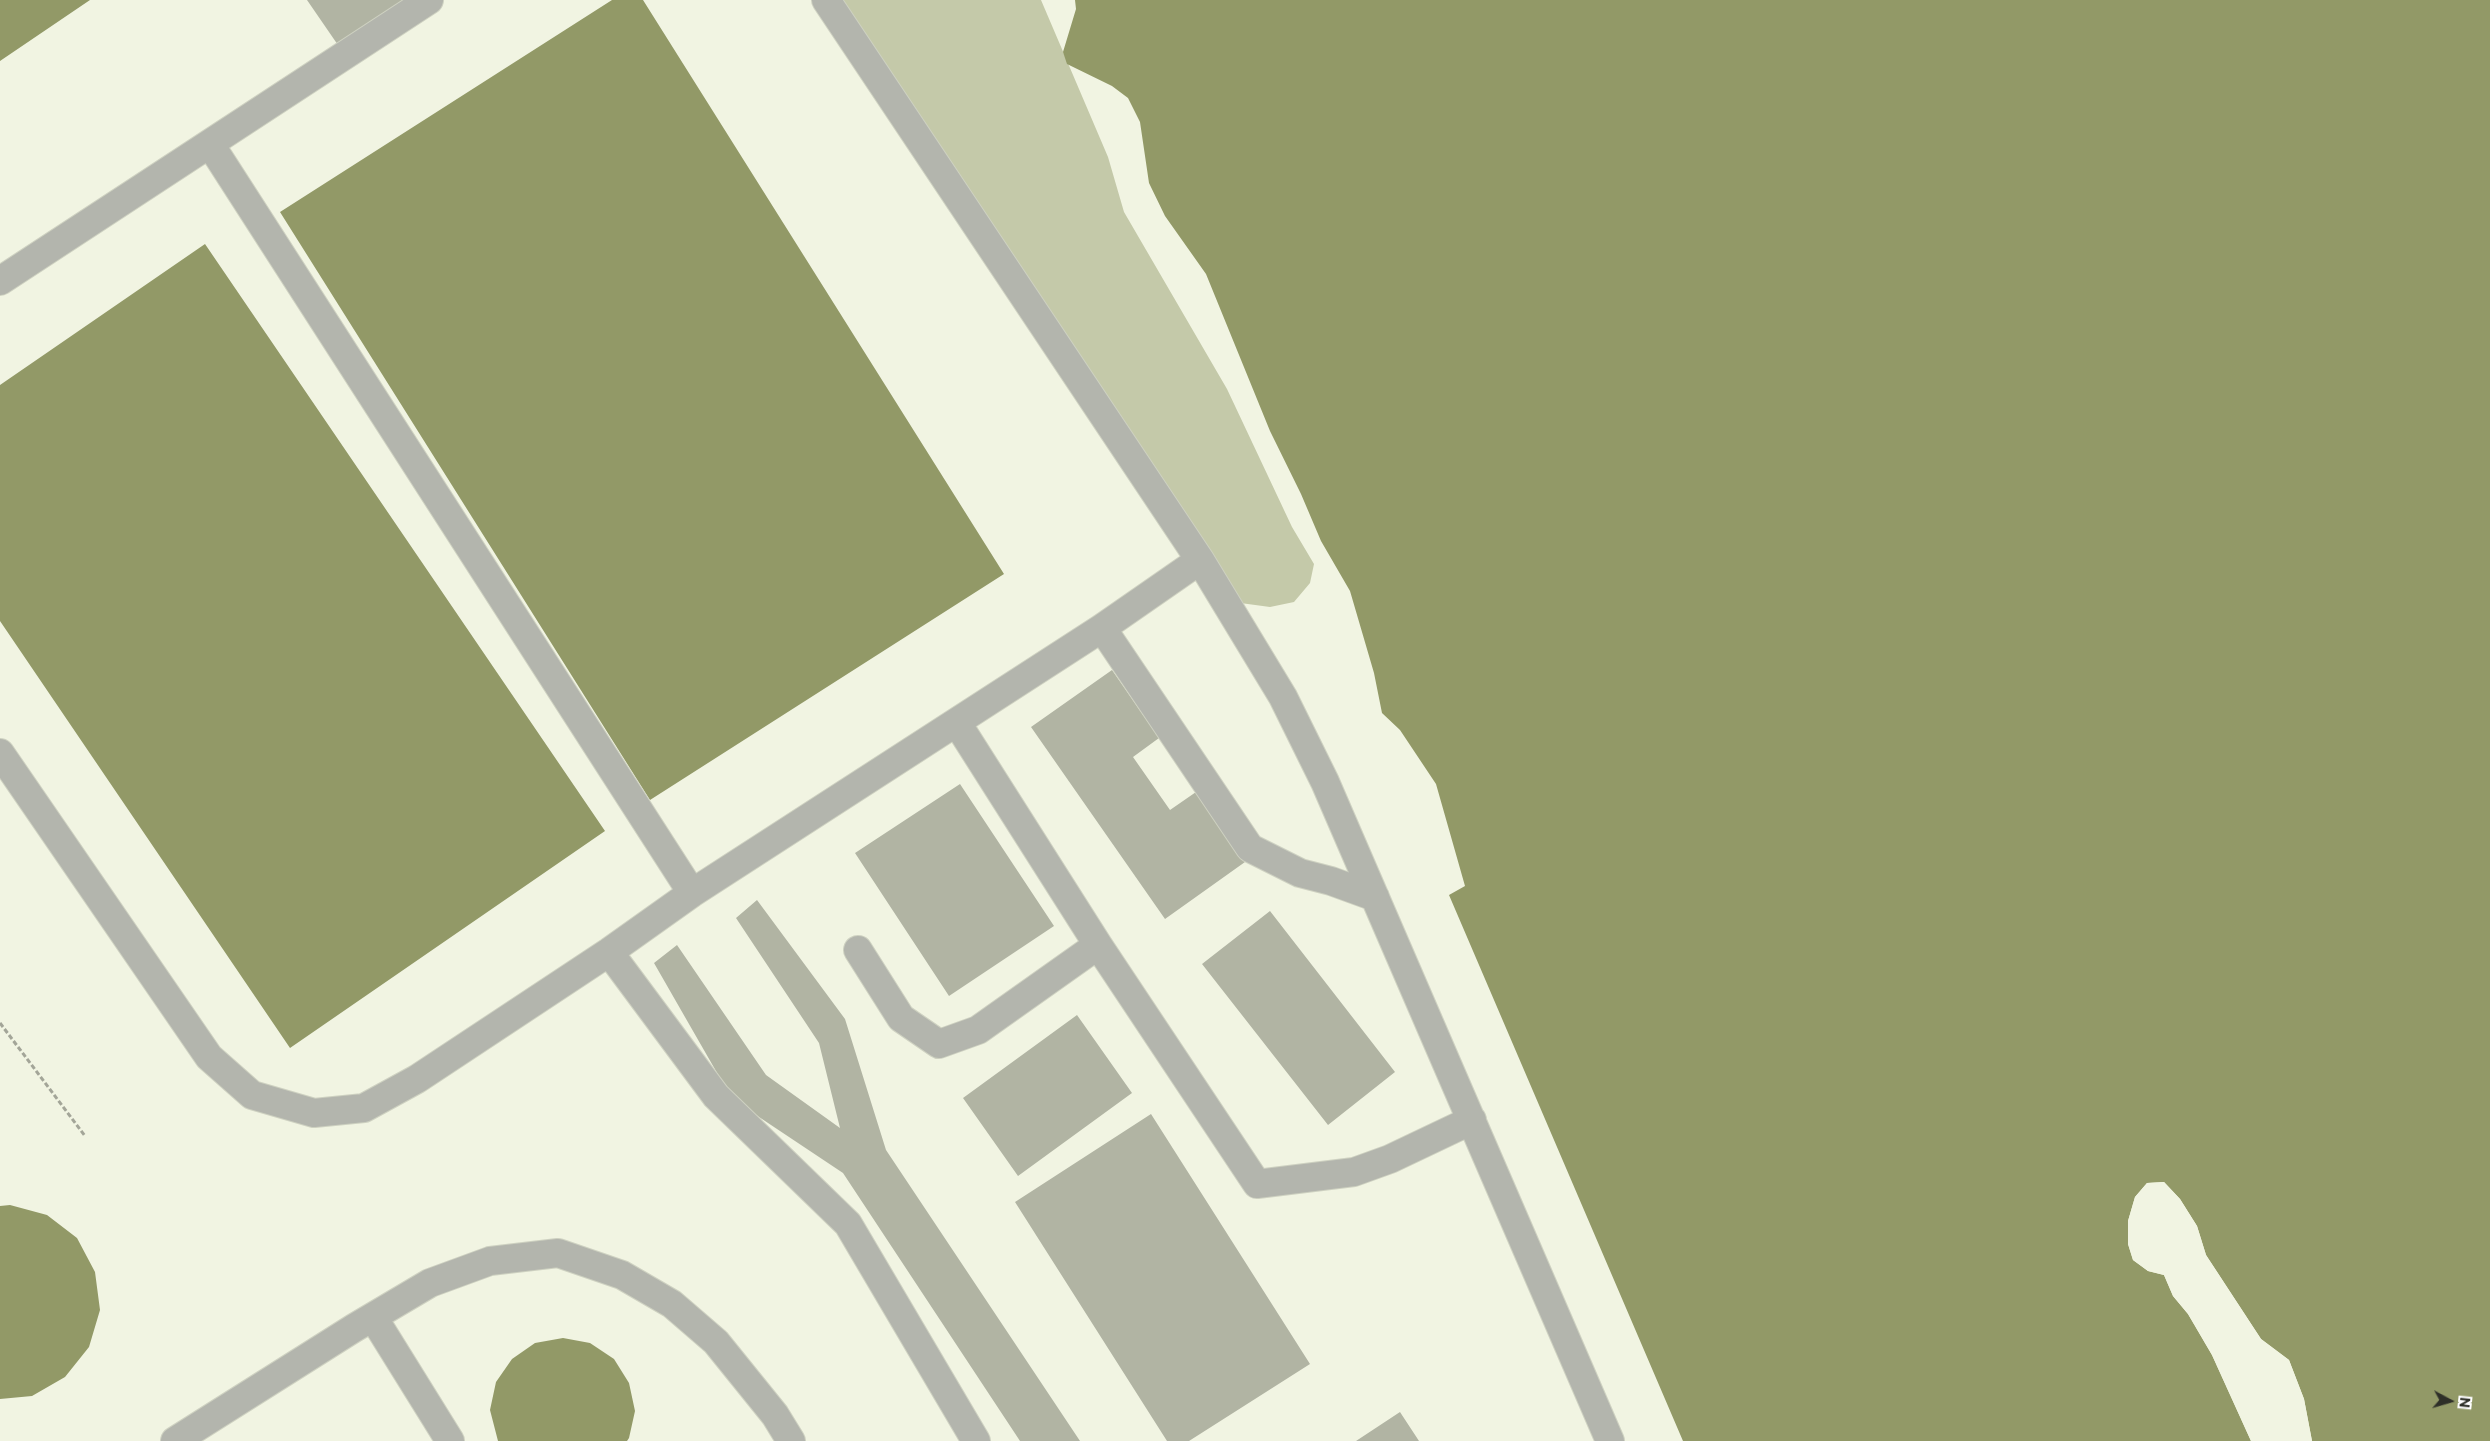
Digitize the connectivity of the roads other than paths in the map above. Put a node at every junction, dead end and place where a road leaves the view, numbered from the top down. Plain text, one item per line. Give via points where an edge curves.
1 (429, 0) edge
2 (826, 0) edge
3 (210, 144) junction
4 (0, 281) edge
5 (1200, 560) junction
6 (1102, 628) junction
7 (957, 723) junction
8 (0, 753) edge
9 (692, 893) junction
10 (1375, 897) junction
11 (1098, 945) junction
12 (858, 950) dead end
13 (609, 952) junction
14 (1472, 1120) junction
15 (373, 1317) junction
16 (175, 1441) edge
17 (450, 1441) edge
18 (791, 1441) edge
19 (976, 1441) edge
20 (1610, 1441) edge

1 - 3 lane
2 - 5 lane
3 - 4 lane
3 - 9 lane
5 - 6 lane
5 - 10 lane via 1283,697 1325,782
6 - 7 lane
6 - 10 lane via 1250,848 1300,873
7 - 9 lane
7 - 11 lane
8 - 13 lane via 209,1057 252,1095 314,1113 364,1108 418,1079
9 - 13 lane
10 - 14 lane
11 - 12 lane via 978,1030 940,1044 900,1018
11 - 14 lane via 1257,1184 1354,1172 1390,1159
13 - 19 lane via 716,1096 848,1224
14 - 20 lane
15 - 16 lane
15 - 17 lane
15 - 18 lane via 430,1283 490,1261 558,1253 622,1274 672,1304 716,1342

